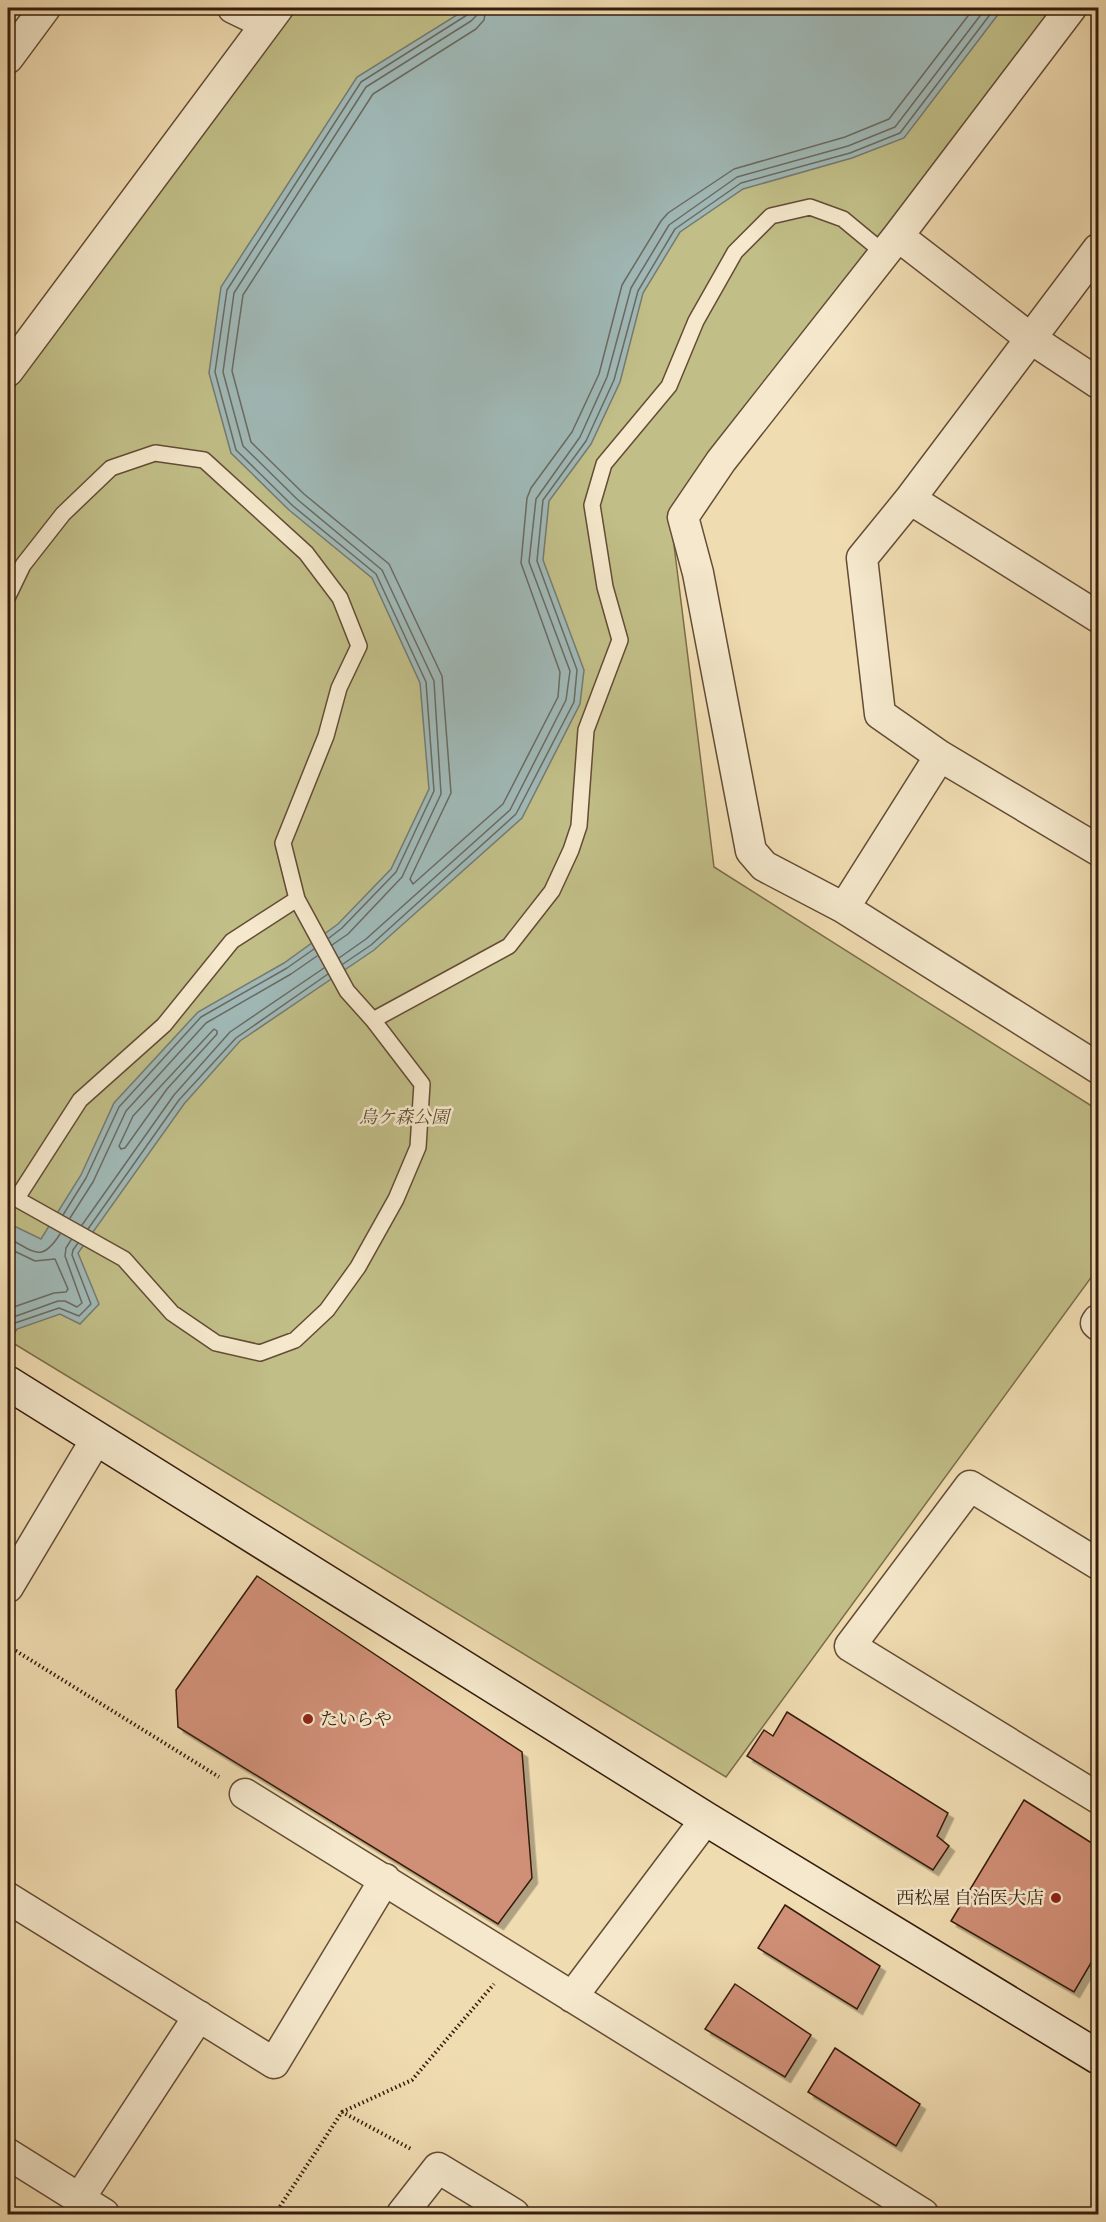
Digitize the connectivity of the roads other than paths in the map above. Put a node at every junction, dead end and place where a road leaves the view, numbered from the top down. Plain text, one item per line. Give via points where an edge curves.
1 (45, 8) edge
2 (233, 8) edge
3 (1071, 8) edge
4 (272, 16) edge
5 (8, 58) edge
6 (891, 245) junction
7 (1098, 249) edge
8 (1030, 338) junction
9 (8, 371) edge
10 (1098, 383) edge
11 (910, 499) junction
12 (8, 596) edge
13 (1098, 617) edge
14 (940, 756) junction
15 (1098, 850) edge
16 (297, 899) junction
17 (844, 908) junction
18 (374, 1020) junction
19 (1098, 1068) edge
20 (12, 1196) edge
21 (1098, 1320) edge
22 (1098, 1325) edge
23 (8, 1383) edge
24 (97, 1438) junction
25 (1098, 1564) edge
26 (8, 1587) edge
27 (245, 1794) road end
28 (1098, 1798) edge
29 (706, 1819) junction
30 (385, 1879) junction
31 (8, 1898) edge
32 (572, 1997) junction
33 (199, 2016) junction
34 (1098, 2057) edge
35 (8, 2154) edge
36 (79, 2199) junction
37 (104, 2214) edge
38 (402, 2214) edge
39 (514, 2214) edge
40 (922, 2214) edge

1 - 5 street
2 - 4 street
3 - 6 street
4 - 9 street
6 - 8 street
6 - 17 street via 721,461 683,518 698,573 751,850 764,866
6 - 18 lane via 843,219 810,207 771,216 735,252 696,321 669,387 604,464 592,505 605,587 620,640 586,730 579,826 552,891 509,946
7 - 8 street
8 - 10 street
8 - 11 street
11 - 13 street
11 - 14 street via 862,558 880,714
12 - 16 lane via 23,565 63,514 111,468 154,453 204,460 306,553 340,598 359,646 339,688 326,736 283,843
14 - 15 street
14 - 17 street
16 - 18 lane via 347,991
16 - 20 lane via 232,941 164,1025 80,1100
17 - 19 street
18 - 20 lane via 422,1084 418,1147 396,1199 358,1267 327,1310 295,1340 260,1353 216,1342 172,1313 124,1259
21 - 22 street
23 - 24 street
24 - 26 street
24 - 29 street
25 - 28 street via 970,1486 850,1646
27 - 30 street
29 - 32 street
29 - 34 street
30 - 32 street
30 - 33 street via 274,2063
31 - 33 street
32 - 40 street
33 - 36 street
35 - 36 street
36 - 37 street
38 - 39 street via 438,2168

